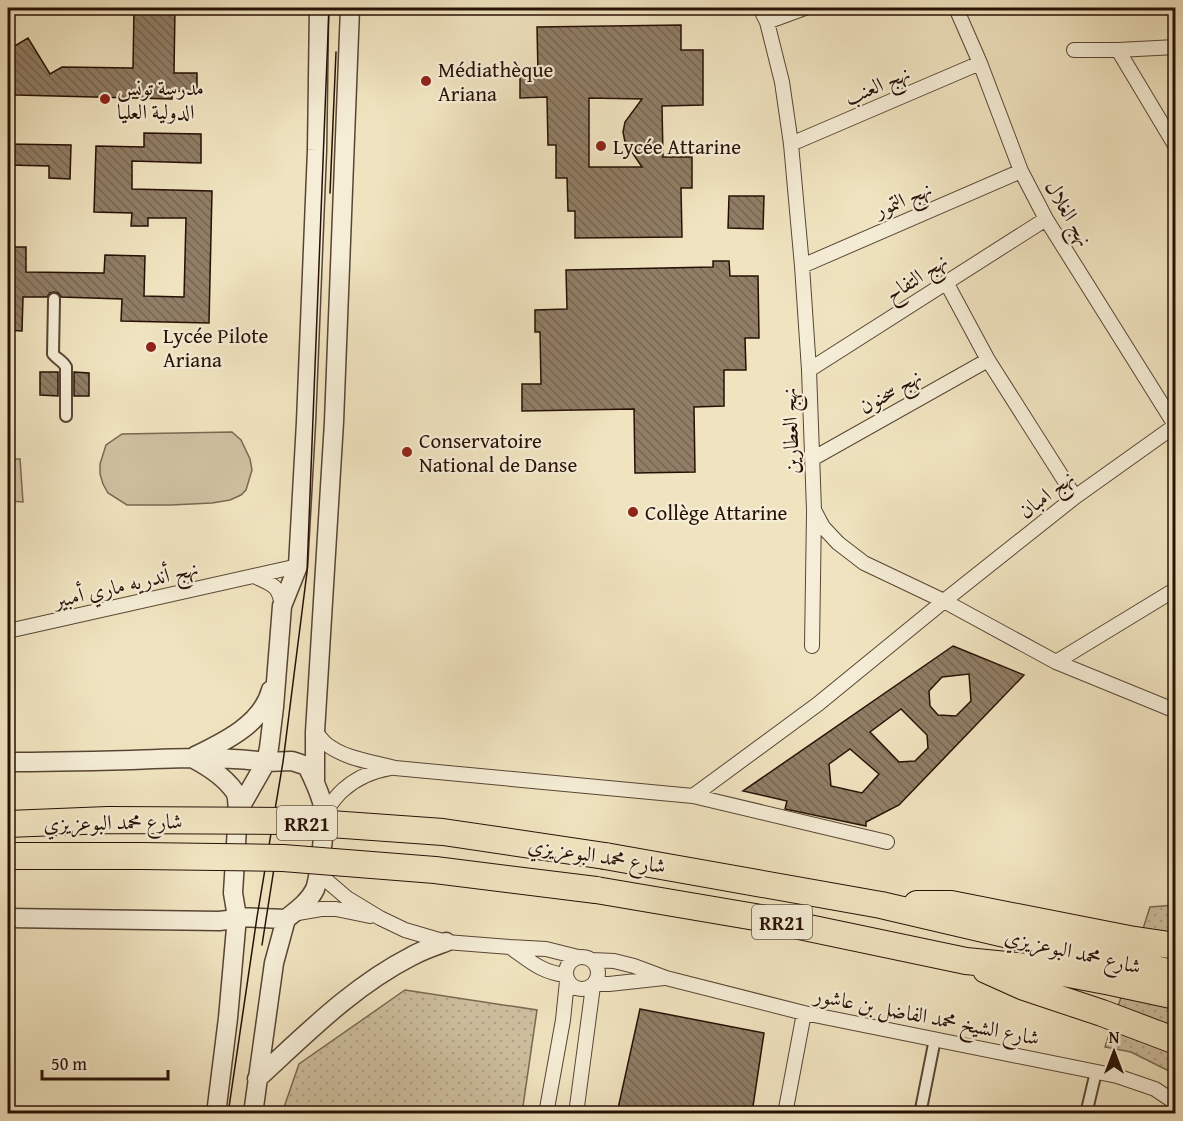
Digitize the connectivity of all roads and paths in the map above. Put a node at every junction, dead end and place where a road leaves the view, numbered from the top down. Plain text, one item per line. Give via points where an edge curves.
1 (319, 8) edge
2 (350, 8) edge
3 (760, 8) edge
4 (805, 8) edge
5 (956, 8) edge
6 (767, 22) junction
7 (1176, 47) edge
8 (1074, 50) dead end
9 (1118, 50) junction
10 (980, 63) junction
11 (791, 144) junction
12 (1176, 147) edge
13 (1021, 171) junction
14 (1046, 219) junction
15 (802, 266) junction
16 (946, 282) junction
17 (54, 299) dead end
18 (988, 360) junction
19 (809, 370) junction
20 (66, 416) dead end
21 (1175, 425) edge
22 (812, 459) junction
23 (1076, 497) junction
24 (814, 510) junction
25 (298, 566) junction
26 (255, 576) junction
27 (1176, 589) edge
28 (945, 601) junction
29 (282, 606) junction
30 (8, 631) edge
31 (812, 646) dead end
32 (1056, 662) junction
33 (277, 668) junction
34 (1176, 711) edge
35 (315, 732) junction
36 (192, 758) junction
37 (8, 762) edge
38 (266, 762) junction
39 (395, 768) junction
40 (315, 783) junction
41 (693, 796) junction
42 (238, 811) junction
43 (325, 812) junction
44 (8, 824) edge
45 (887, 842) dead end
46 (141, 855) junction
47 (8, 856) edge
48 (8, 864) edge
49 (319, 874) junction
50 (881, 905) junction
51 (237, 917) junction
52 (289, 917) junction
53 (8, 918) edge
54 (380, 918) junction
55 (1176, 938) edge
56 (1129, 939) junction
57 (446, 942) junction
58 (1176, 946) edge
59 (510, 948) junction
60 (578, 957) junction
61 (592, 960) junction
62 (966, 962) junction
63 (1176, 974) edge
64 (566, 978) junction
65 (666, 978) junction
66 (594, 985) junction
67 (1176, 996) edge
68 (804, 1013) junction
69 (935, 1039) junction
70 (1176, 1041) edge
71 (1096, 1072) junction
72 (257, 1079) junction
73 (1176, 1104) edge
74 (216, 1113) edge
75 (252, 1113) edge
76 (546, 1113) edge
77 (576, 1113) edge
78 (785, 1113) edge
79 (920, 1113) edge
80 (1086, 1113) edge

1 - 25 street
2 - 35 street via 334,422
3 - 6 street, نهج العطارين
4 - 6 street
5 - 10 street, نهج الغلال
6 - 11 street, نهج العطارين via 782,82
7 - 9 street
8 - 9 street
9 - 12 street
10 - 11 street, نهج العنب
10 - 13 street, نهج الغلال
11 - 15 street, نهج العطارين
13 - 14 street, نهج الغلال
13 - 15 street, نهج التمور
14 - 16 street, نهج التفاح
14 - 21 street, نهج الغلال
15 - 19 street, نهج العطارين
16 - 18 street
16 - 19 street, نهج التفاح
17 - 20 street via 53,354 66,366
18 - 22 street, نهج سحنون
18 - 23 street
19 - 22 street, نهج العطارين
21 - 23 street, نهج امبان
22 - 24 street, نهج العطارين
23 - 28 street, نهج امبان
24 - 28 street via 838,543 864,562
24 - 31 street, نهج العطارين
25 - 26 street, نهج أندريه ماري أمبير
25 - 29 street
26 - 29 street via 280,592
26 - 30 street, نهج أندريه ماري أمبير
27 - 32 street
28 - 32 street
28 - 41 street, نهج امبان via 818,704
29 - 33 street
32 - 34 street
33 - 36 street via 270,695 260,712 221,744
33 - 38 street
35 - 39 street via 337,751
35 - 40 street
36 - 37 street
36 - 38 street
36 - 42 street via 224,779 236,794
38 - 40 street via 292,761 307,766
38 - 42 street
39 - 41 street
39 - 43 street via 356,780 341,790
40 - 43 street
41 - 45 street
42 - 51 street via 233,893
43 - 49 street
44 - 50 highway, شارع محمد البوعزيزي / RR21, bridge via 288,821 443,832 604,855
46 - 47 highway, شارع محمد البوعزيزي / RR21, bridge
46 - 48 highway, bridge
46 - 62 highway, شارع محمد البوعزيزي / RR21, bridge via 283,858 435,870 596,890 761,918
49 - 52 street via 308,900
49 - 54 street via 347,898
50 - 56 highway via 951,904
50 - 63 highway, شارع محمد البوعزيزي / RR21
51 - 52 street
51 - 53 street via 219,921
51 - 74 street
52 - 54 street via 336,909
52 - 72 street via 274,963
54 - 57 street
55 - 56 highway
56 - 58 highway
57 - 59 street
57 - 72 street via 379,975 335,1008
59 - 60 street via 546,949
59 - 64 street via 537,967
60 - 61 street
60 - 64 street via 568,964
61 - 65 street via 634,966
61 - 66 street via 598,973
62 - 67 highway, شارع محمد البوعزيزي / RR21 via 1037,968
62 - 70 highway
64 - 66 street via 579,990
64 - 76 street via 563,1020
65 - 66 street
65 - 68 street, شارع الشيخ محمد الفاضل بن عاشور
66 - 77 street
68 - 69 street, شارع الشيخ محمد الفاضل بن عاشور
68 - 78 street
69 - 71 street, شارع الشيخ محمد الفاضل بن عاشور
69 - 79 street
71 - 73 street, شارع الشيخ محمد الفاضل بن عاشور via 1155,1089
71 - 80 street
72 - 75 street

